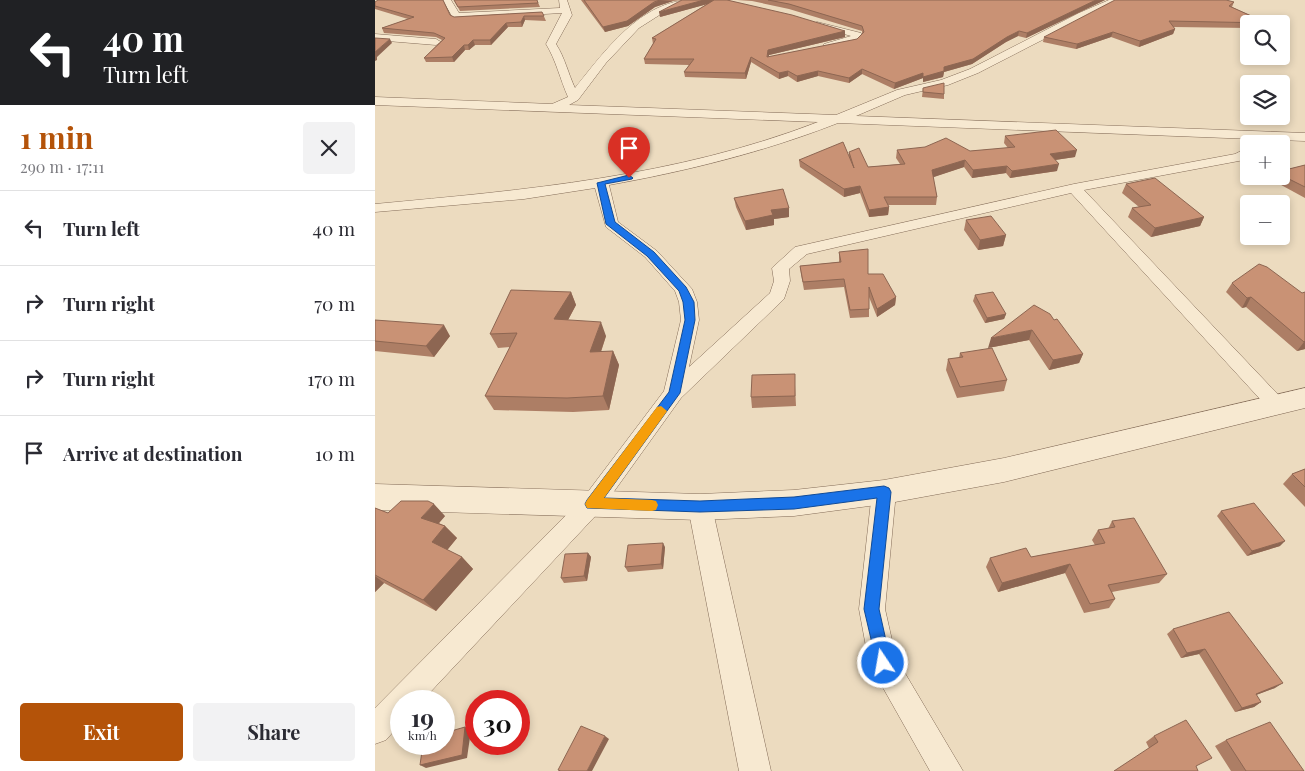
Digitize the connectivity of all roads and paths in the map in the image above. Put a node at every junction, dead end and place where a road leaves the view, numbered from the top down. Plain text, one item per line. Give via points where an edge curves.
1 (447, 0) edge
2 (688, 0) edge
3 (1116, 0) edge
4 (565, 5) edge
5 (813, 22) edge
6 (375, 37) edge
7 (436, 42) edge
8 (813, 50) edge
9 (574, 98) junction
10 (375, 101) edge
11 (554, 108) junction
12 (837, 120) junction
13 (1305, 124) edge
14 (1277, 135) joint
15 (1290, 136) edge
16 (1305, 137) edge
17 (1240, 156) edge
18 (601, 183) junction
19 (1074, 188) junction
20 (375, 208) edge
21 (674, 393) junction
22 (1305, 398) edge
23 (1277, 404) junction
24 (884, 492) junction
25 (375, 496) edge
26 (592, 504) junction
27 (700, 507) junction
28 (414, 690) edge
29 (390, 714) edge
30 (375, 729) edge
31 (755, 771) edge
32 (947, 771) edge

1 - 4 street via 456,16
2 - 9 street via 658,12 636,26
3 - 12 street via 995,62 944,83 901,92
4 - 9 street via 567,16 551,44 559,56 562,72
5 - 8 street via 857,35 857,38
6 - 7 street
9 - 11 street
10 - 11 street
11 - 12 street
12 - 14 street
12 - 18 street via 785,139 668,170
13 - 14 street
15 - 16 street
17 - 19 street
18 - 20 street via 523,195
18 - 21 street via 611,224 651,254 683,290 689,302 690,320
19 - 21 street via 801,250 780,268 782,281 778,296
19 - 23 street
21 - 26 street
22 - 23 street
23 - 24 street via 1004,470
24 - 27 street via 794,503
24 - 32 street via 871,609 883,663
25 - 26 street
26 - 27 street
26 - 28 street
27 - 31 street
29 - 30 street

